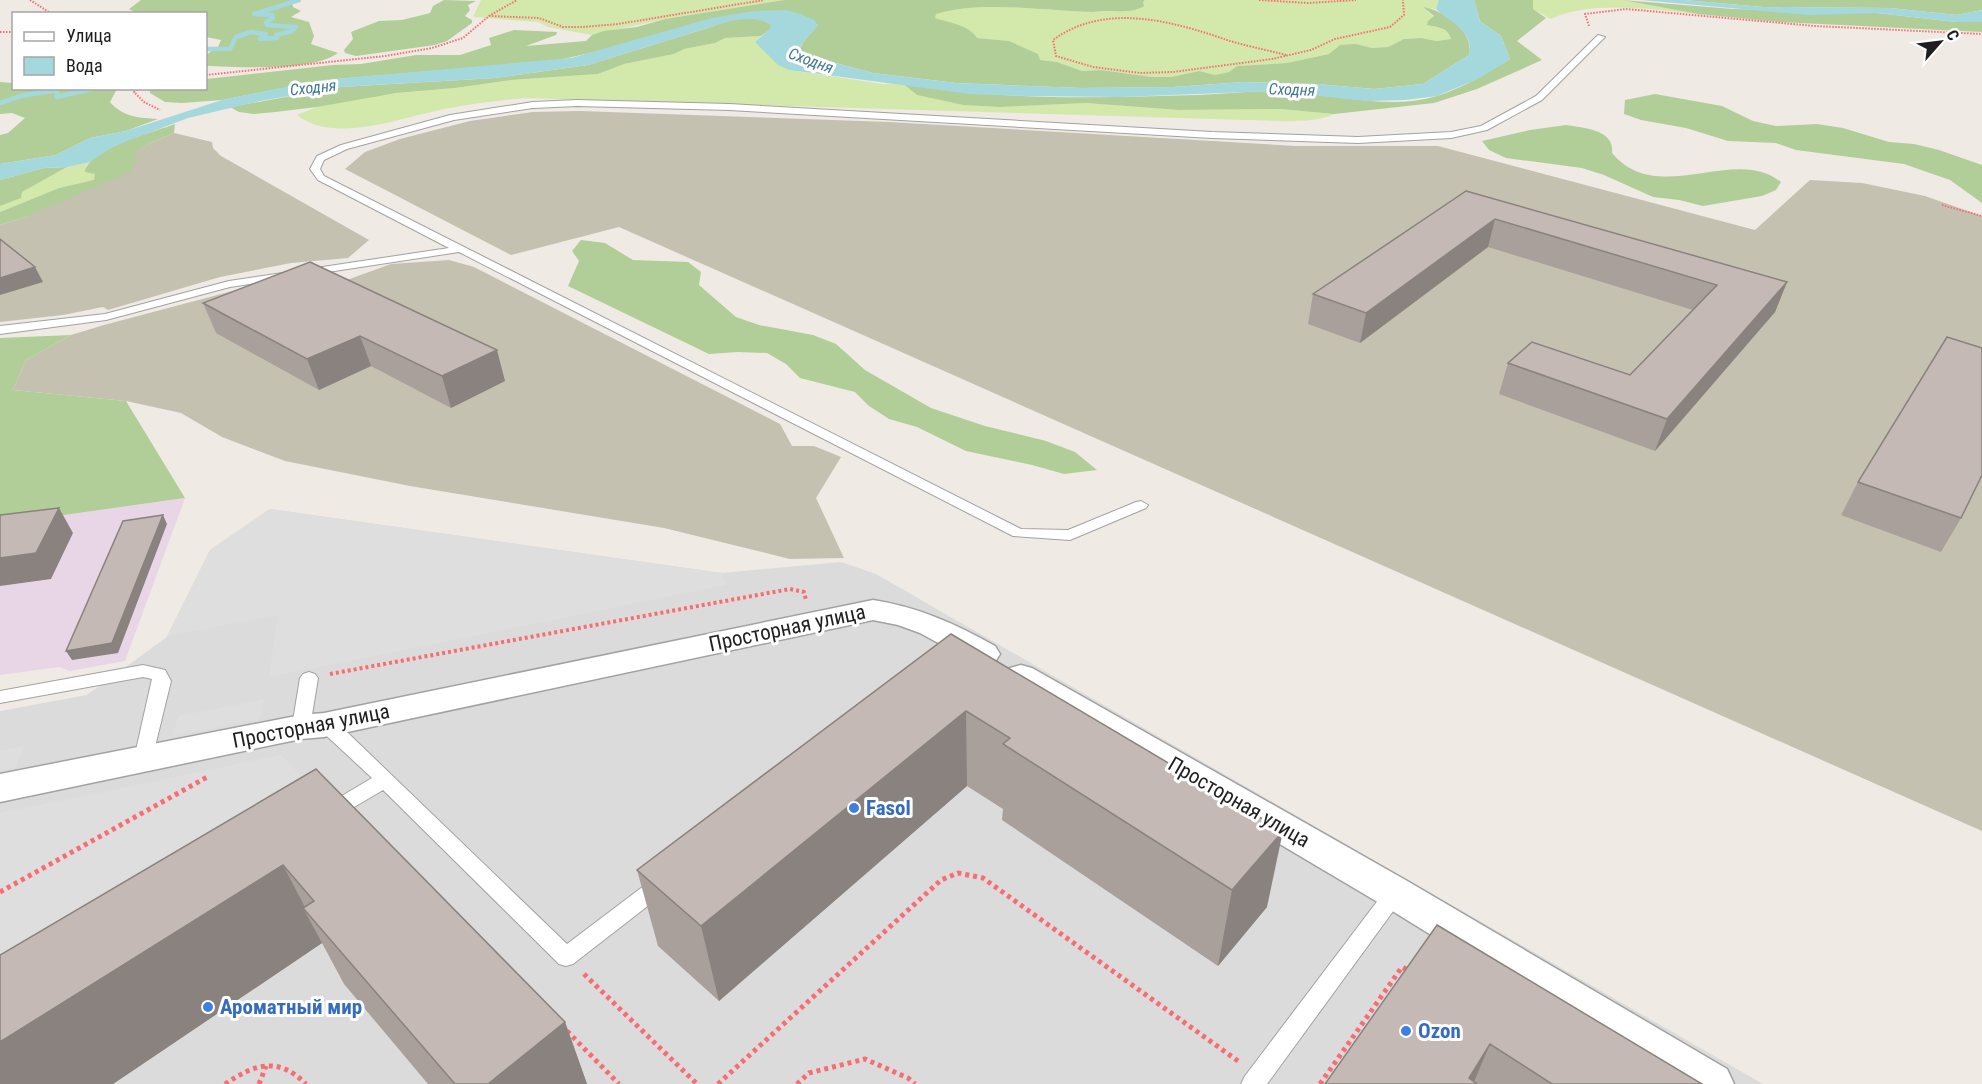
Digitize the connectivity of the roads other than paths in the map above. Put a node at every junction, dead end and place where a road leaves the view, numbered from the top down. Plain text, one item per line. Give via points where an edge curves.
1 (1601, 37) road end
2 (461, 249) junction
3 (0, 330) edge
4 (1141, 505) dead end
5 (309, 678) road end
6 (0, 697) edge
7 (313, 726) junction
8 (143, 759) junction
9 (384, 780) junction
10 (0, 788) edge
11 (312, 824) edge
12 (679, 870) edge
13 (1395, 893) junction
14 (1256, 1080) edge
15 (1712, 1084) edge

1 - 2 lane via 1539,98 1519,111 1484,128 1450,135 1358,140 1223,136 729,107 577,103 453,117 344,147 320,158 315,169 321,178
2 - 3 lane via 229,284 106,317
2 - 4 lane via 1018,534 1070,535
5 - 7 lane
6 - 8 lane via 143,671 159,674 162,681
7 - 8 street, Просторная улица
7 - 9 lane via 342,738
7 - 13 street, Просторная улица via 873,610 903,614 932,625 965,652
8 - 10 street, Просторная улица
9 - 11 lane
9 - 12 lane via 566,957
13 - 14 lane
13 - 15 street, Просторная улица

